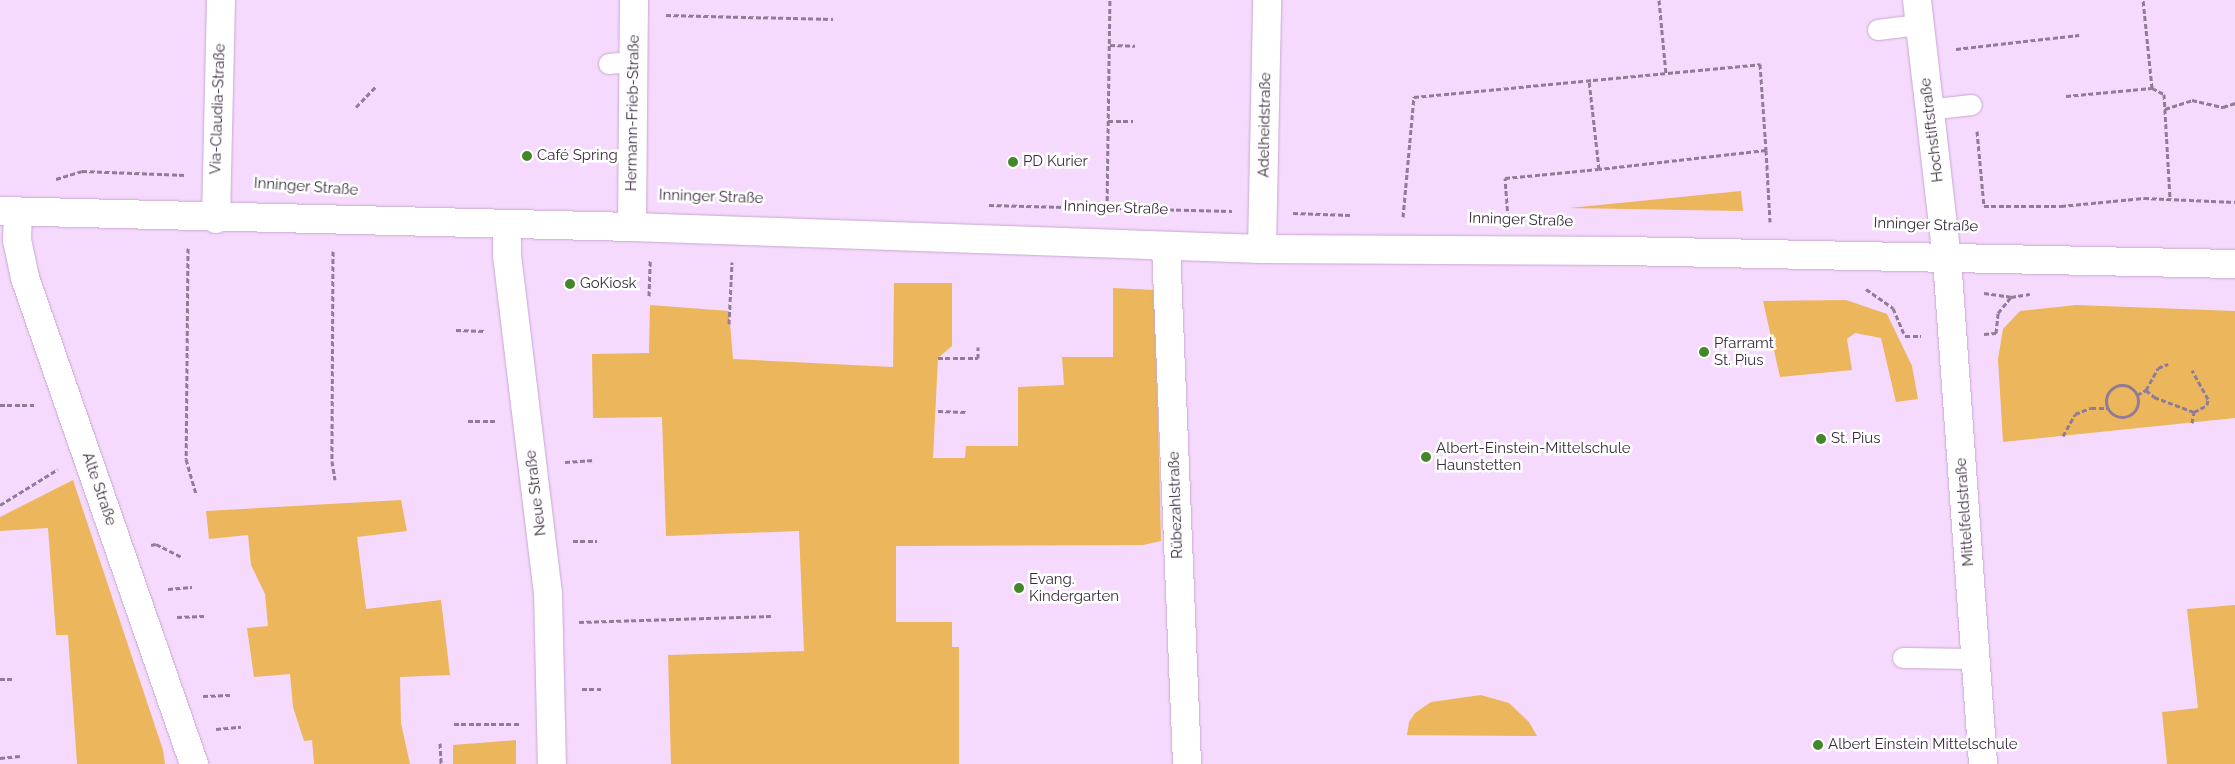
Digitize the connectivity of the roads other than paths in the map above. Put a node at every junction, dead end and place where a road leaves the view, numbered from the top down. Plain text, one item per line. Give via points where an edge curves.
1 (221, 0) edge
2 (1267, 0) edge
3 (634, 7) edge
4 (1918, 13) edge
5 (1878, 30) dead end
6 (1972, 105) dead end
7 (1928, 110) junction
8 (9, 211) edge
9 (216, 219) junction
10 (507, 224) junction
11 (632, 227) junction
12 (1166, 247) junction
13 (1262, 249) junction
14 (1947, 259) junction
15 (2235, 264) edge
16 (1903, 658) dead end
17 (1975, 659) junction
18 (194, 764) edge
19 (552, 764) edge
20 (1186, 764) edge
21 (1983, 764) edge

1 - 9 street, Via-Claudia-Straße
2 - 13 street, Adelheidstraße
3 - 11 street, Hermann-Frieb-Straße via 621,63
4 - 5 lane
4 - 7 street, Hochstiftstraße
6 - 7 lane
7 - 14 street, Hochstiftstraße
8 - 9 street, Inninger Straße
8 - 18 street, Alte Straße via 25,278
9 - 10 street, Inninger Straße
10 - 11 street, Inninger Straße
10 - 19 street, Neue Straße via 507,255 549,623
11 - 12 street, Inninger Straße
12 - 13 street, Inninger Straße
12 - 20 street, Rübezahlstraße
13 - 14 street, Inninger Straße via 1623,251
14 - 15 street, Inninger Straße
14 - 17 street, Mittelfeldstraße
16 - 17 lane
17 - 21 street, Mittelfeldstraße

